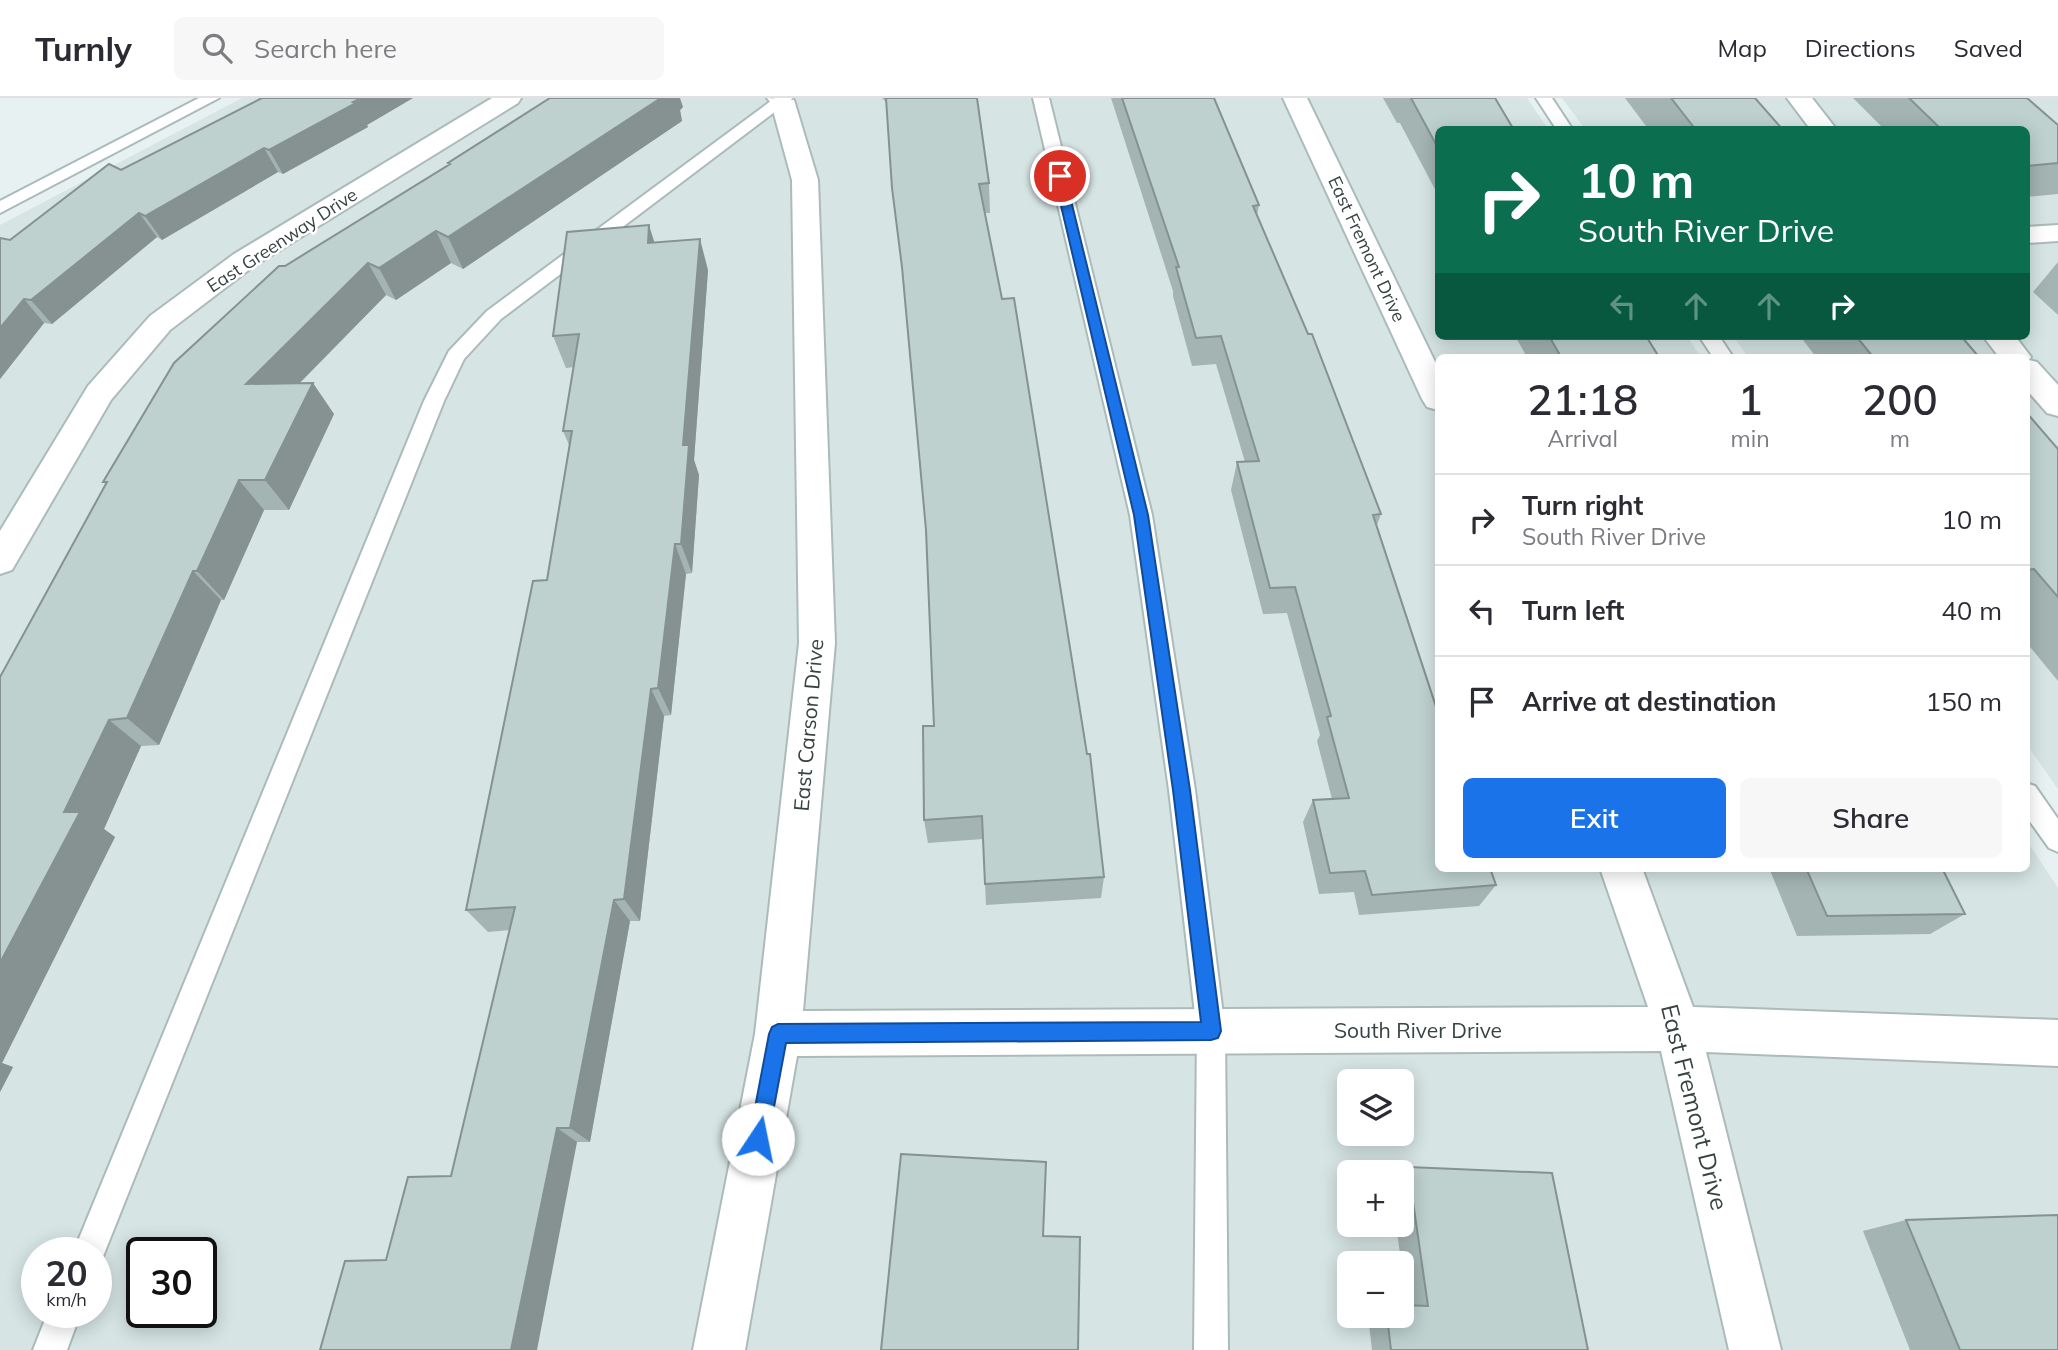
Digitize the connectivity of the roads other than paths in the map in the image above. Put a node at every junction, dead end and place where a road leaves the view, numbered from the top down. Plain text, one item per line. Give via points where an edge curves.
1 (211, 98) edge
2 (509, 98) edge
3 (1041, 98) edge
4 (1295, 98) edge
5 (1544, 98) edge
6 (1799, 98) edge
7 (782, 99) edge
8 (1562, 126) edge
9 (1822, 126) edge
10 (0, 208) edge
11 (2058, 233) edge
12 (2030, 235) edge
13 (2001, 340) edge
14 (2013, 354) edge
15 (2030, 374) edge
16 (1435, 393) edge
17 (2058, 405) edge
18 (0, 561) edge
19 (2030, 800) edge
20 (2058, 840) edge
21 (1622, 872) edge
22 (1678, 1029) junction
23 (1211, 1031) junction
24 (778, 1034) junction
25 (2058, 1042) edge
26 (95, 1237) edge
27 (59, 1328) edge
28 (50, 1350) edge
29 (719, 1350) edge
30 (1210, 1350) edge
31 (1755, 1350) edge

1 - 10 lane
2 - 18 street, East Greenway Drive via 244,260 160,323 99,393
3 - 23 lane via 1141,515 1182,790
4 - 16 street, East Fremont Drive
5 - 8 lane
6 - 9 street
7 - 24 street, East Carson Drive via 805,180 817,643
7 - 26 lane via 494,315 456,356
11 - 12 street
13 - 14 street
15 - 17 street
19 - 20 lane
21 - 22 street, East Fremont Drive
22 - 23 street, South River Drive
22 - 25 street, South River Drive
22 - 31 street, East Fremont Drive
23 - 24 street, South River Drive
23 - 30 lane
24 - 29 street, East Carson Drive
27 - 28 lane

